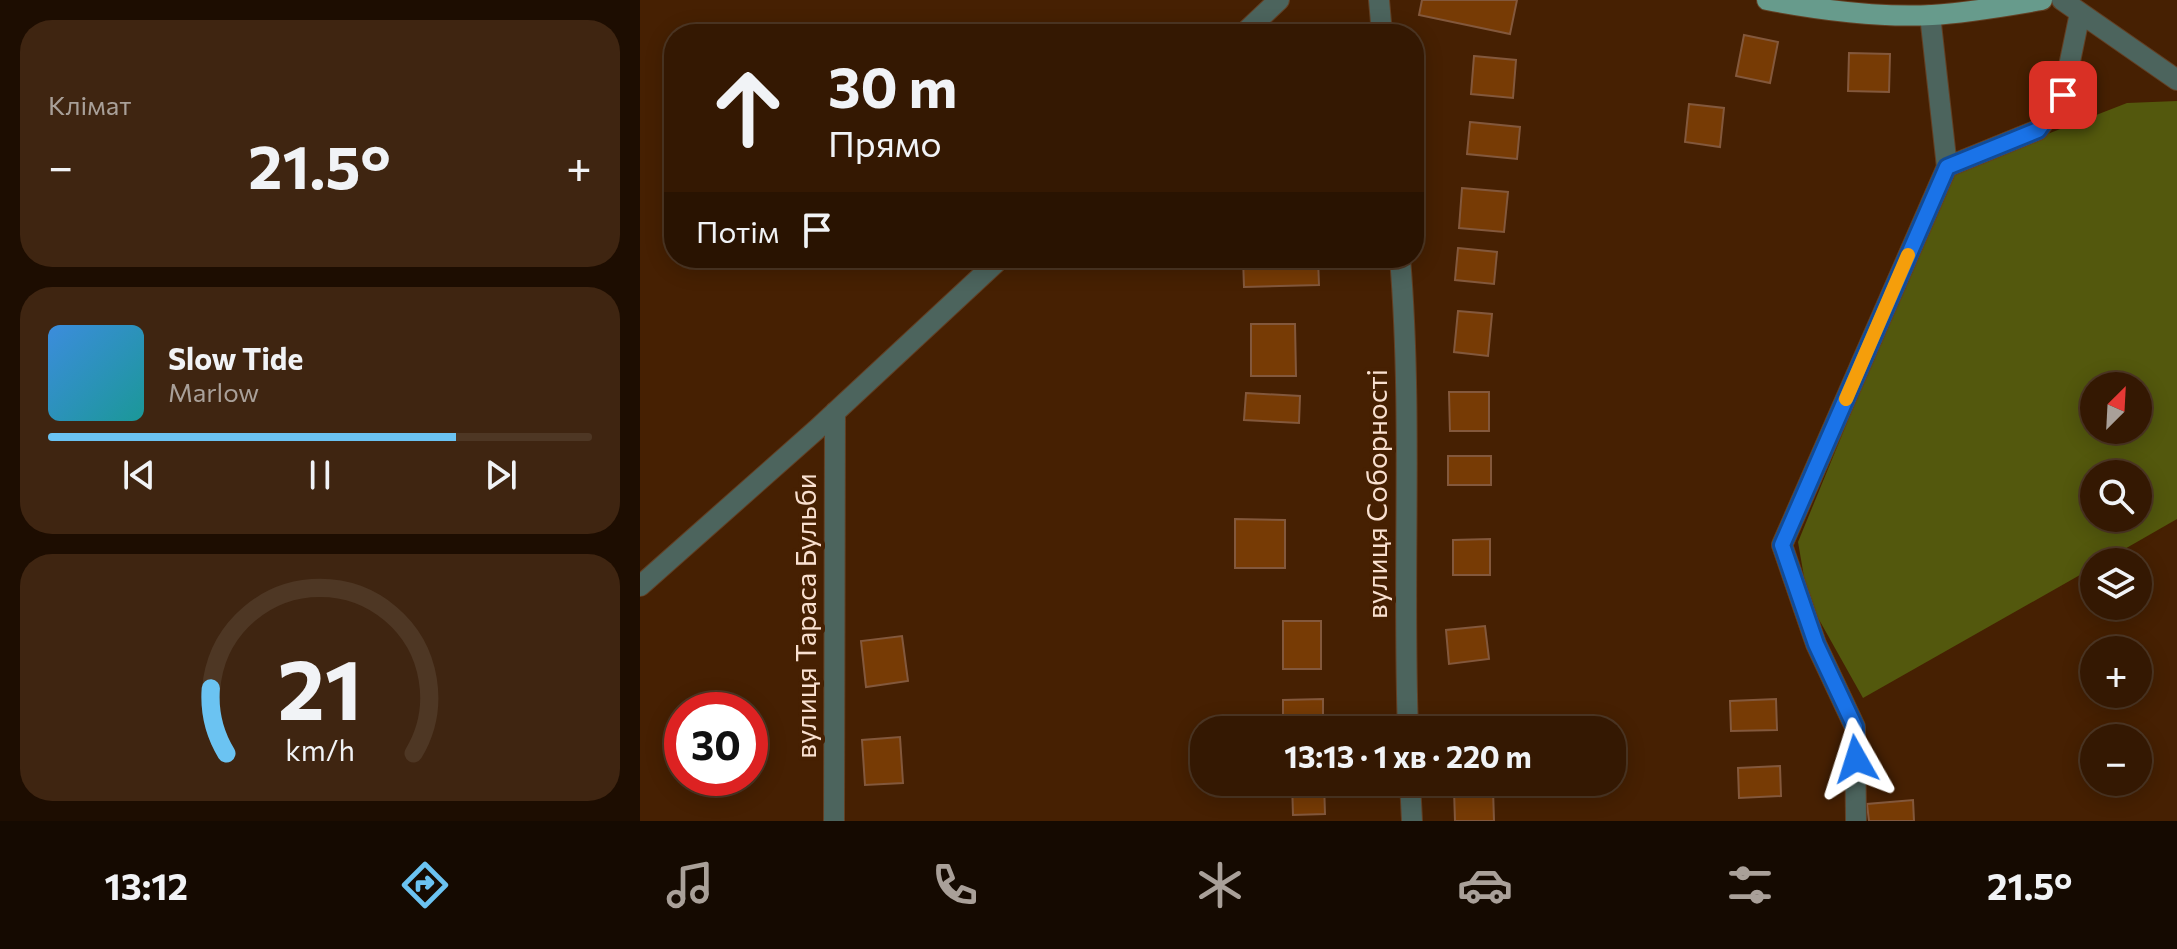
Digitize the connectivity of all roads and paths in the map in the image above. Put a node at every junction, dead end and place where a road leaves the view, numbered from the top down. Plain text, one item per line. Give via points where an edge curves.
1 (1279, 0) edge
2 (1379, 0) edge
3 (1767, 0) edge
4 (2042, 0) edge
5 (2062, 0) edge
6 (1880, 7) edge
7 (2080, 13) junction
8 (1930, 15) junction
9 (1254, 24) edge
10 (1381, 24) edge
11 (2177, 80) edge
12 (1947, 167) junction
13 (990, 268) edge
14 (1401, 268) edge
15 (835, 412) junction
16 (640, 586) edge
17 (1408, 716) edge
18 (1411, 796) edge
19 (834, 821) edge
20 (1412, 821) edge
21 (1856, 821) edge

1 - 9 street
2 - 10 street
3 - 6 main road via 1809,8
4 - 8 main road
5 - 7 street
6 - 8 main road
7 - 11 street
7 - 12 street via 2063,95 2038,130
8 - 12 street
12 - 21 street via 1782,545 1816,644 1855,727
13 - 15 street
14 - 17 street, вулиця Соборності
15 - 16 street
15 - 19 street, вулиця Тараса Бульби
18 - 20 street

